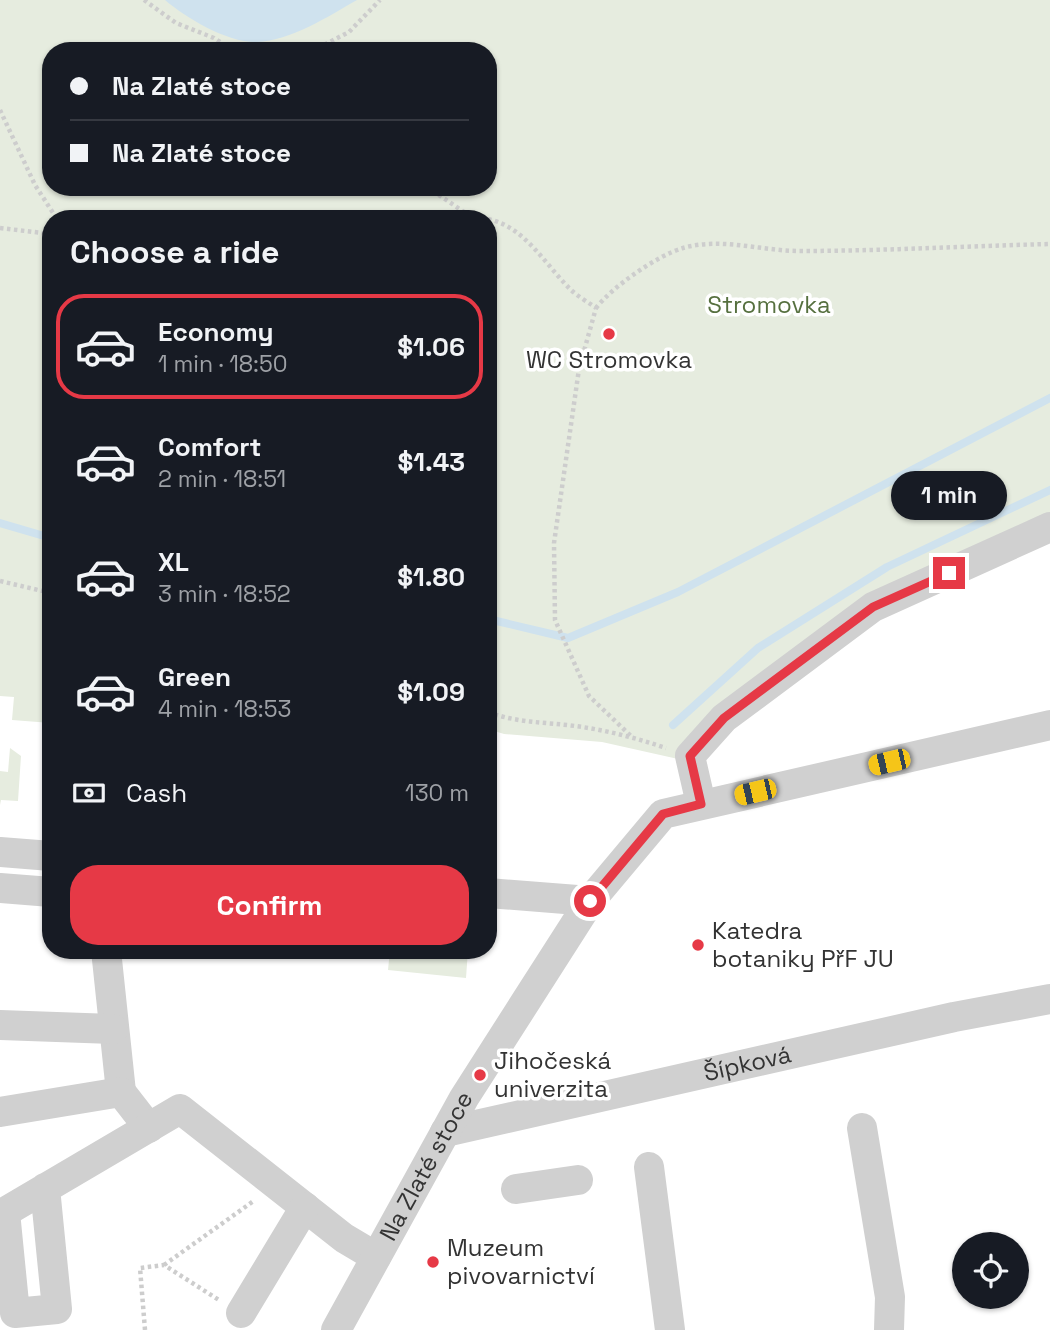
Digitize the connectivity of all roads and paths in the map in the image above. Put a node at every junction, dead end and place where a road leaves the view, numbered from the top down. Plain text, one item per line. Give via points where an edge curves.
1 (144, 0) edge
2 (380, 0) edge
3 (220, 42) edge
4 (330, 42) edge
5 (0, 110) edge
6 (42, 195) edge
7 (440, 196) edge
8 (460, 210) edge
9 (497, 221) edge
10 (0, 228) edge
11 (42, 233) edge
12 (1050, 244) edge
13 (596, 307) junction
14 (1050, 527) edge
15 (0, 581) edge
16 (42, 591) edge
17 (497, 716) edge
18 (1050, 725) edge
19 (632, 737) junction
20 (690, 756) junction
21 (701, 804) junction
22 (0, 852) edge
23 (42, 855) edge
24 (0, 888) edge
25 (42, 891) edge
26 (497, 894) edge
27 (590, 901) junction
28 (107, 959) edge
29 (1050, 999) edge
30 (0, 1025) edge
31 (113, 1029) junction
32 (121, 1092) junction
33 (0, 1112) edge
34 (149, 1128) junction
35 (862, 1128) dead end
36 (445, 1132) junction
37 (649, 1167) dead end
38 (579, 1180) dead end
39 (276, 1185) junction
40 (45, 1188) dead end
41 (516, 1189) dead end
42 (305, 1207) junction
43 (376, 1256) junction
44 (164, 1265) junction
45 (241, 1313) joint
46 (341, 1328) edge
47 (145, 1330) edge
48 (670, 1330) edge
49 (888, 1330) edge

1 - 3 path via 176,23
2 - 4 path via 349,32
5 - 6 path
7 - 8 path
9 - 13 path via 523,238 571,290
10 - 11 path
12 - 13 path via 797,251 713,243 682,248 645,268
13 - 19 path via 579,369 554,543 555,620 589,696
14 - 20 street via 873,607 724,718
15 - 16 path
17 - 19 path
18 - 21 street, Na Zlaté stoce
19 - 20 path
20 - 21 street
21 - 27 street, Na Zlaté stoce via 663,814
22 - 23 street
24 - 25 street
26 - 27 street
27 - 36 street, Na Zlaté stoce
28 - 31 street
29 - 36 street, Šípková
30 - 31 street
31 - 32 street
32 - 33 street
32 - 34 street
34 - 39 street via 180,1110
34 - 40 street
35 - 49 street via 890,1297
36 - 43 street, Na Zlaté stoce via 422,1198
37 - 48 street
38 - 41 street
39 - 42 street
39 - 44 path
42 - 43 street
42 - 45 street
43 - 46 street, Na Zlaté stoce
44 - 45 path
44 - 47 path via 140,1268

